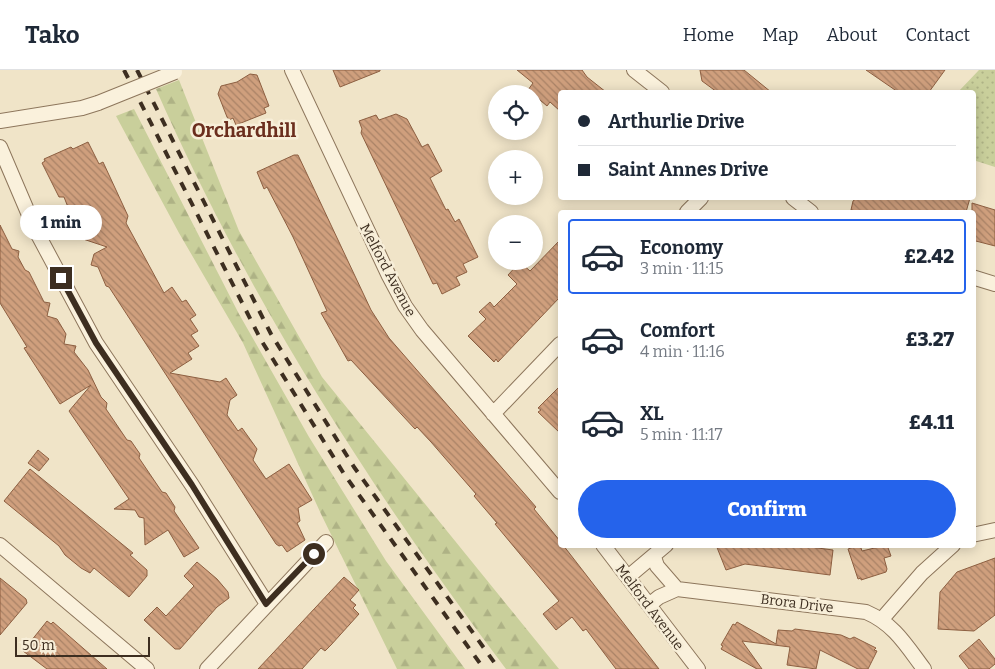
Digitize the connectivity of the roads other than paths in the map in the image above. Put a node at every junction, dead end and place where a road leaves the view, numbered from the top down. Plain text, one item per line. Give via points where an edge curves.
1 (292, 70) edge
2 (634, 70) edge
3 (176, 71) edge
4 (659, 90) edge
5 (0, 121) edge
6 (0, 147) edge
7 (699, 200) edge
8 (796, 200) edge
9 (689, 210) edge
10 (808, 210) edge
11 (976, 278) edge
12 (995, 284) edge
13 (558, 346) edge
14 (493, 414) junction
15 (558, 490) edge
16 (995, 530) edge
17 (976, 534) edge
18 (326, 542) dead end
19 (0, 545) edge
20 (605, 548) edge
21 (663, 548) edge
22 (950, 548) edge
23 (654, 557) junction
24 (628, 577) junction
25 (677, 589) junction
26 (266, 604) junction
27 (649, 605) junction
28 (882, 619) junction
29 (147, 669) edge
30 (207, 669) edge
31 (698, 669) edge
32 (924, 669) edge

1 - 14 street, Melford Avenue via 405,306
2 - 4 street
3 - 5 street, bridge via 82,108
6 - 26 street via 35,229 96,343 192,485
7 - 9 street
8 - 10 street
11 - 12 street
13 - 14 street
14 - 15 street, Melford Avenue
16 - 17 street
18 - 26 street
19 - 29 street
20 - 24 street, Melford Avenue
21 - 23 street
22 - 28 street
23 - 24 street
23 - 25 street via 657,566
24 - 27 street, Melford Avenue
25 - 27 street
25 - 28 street, Brora Drive via 866,612
26 - 30 street
27 - 31 street, Melford Avenue
28 - 32 street, Brora Drive via 894,629

